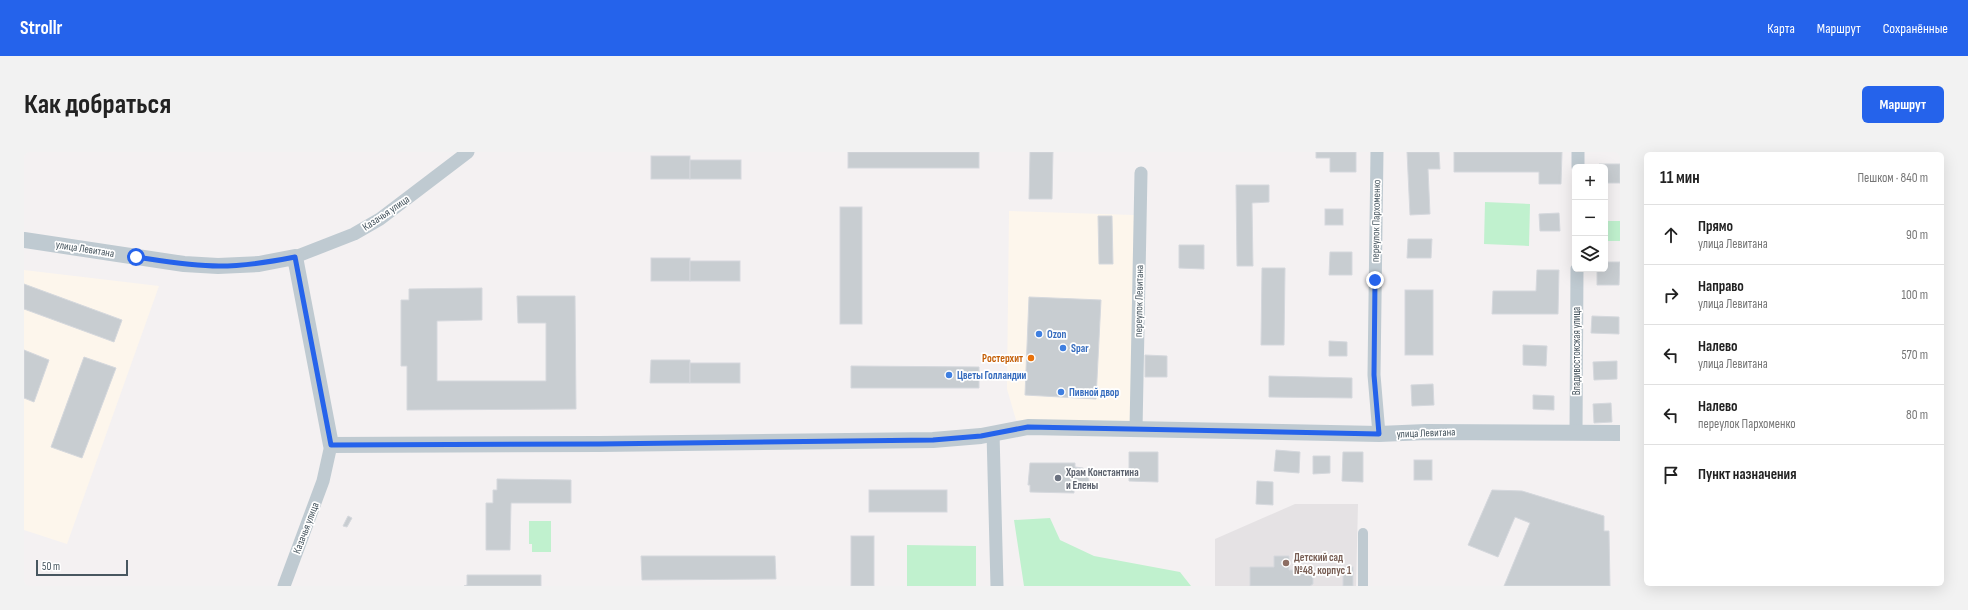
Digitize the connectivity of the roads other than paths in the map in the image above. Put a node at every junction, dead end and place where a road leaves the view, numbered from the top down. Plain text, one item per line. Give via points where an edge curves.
1 (468, 152) edge
2 (1377, 152) edge
3 (1578, 152) edge
4 (1578, 164) edge
5 (1141, 173) dead end
6 (24, 240) edge
7 (295, 257) junction
8 (1577, 272) edge
9 (1136, 429) junction
10 (1576, 432) junction
11 (993, 433) junction
12 (1620, 433) edge
13 (1379, 434) junction
14 (331, 445) junction
15 (1363, 533) dead end
16 (284, 586) edge
17 (997, 586) edge
18 (1363, 586) edge

1 - 7 street, Казачья улица via 380,218 354,234
2 - 13 street, переулок Пархоменко via 1374,375
3 - 4 street
5 - 9 street, переулок Левитана
6 - 7 street, улица Левитана via 184,264 259,264
7 - 14 street
8 - 10 street, Владивостокская улица
9 - 11 street, улица Левитана via 1028,427
9 - 13 street, улица Левитана
10 - 12 street, улица Левитана
10 - 13 street, улица Левитана
11 - 14 street, улица Левитана via 933,440
11 - 17 street
14 - 16 street, Казачья улица via 323,481
15 - 18 street

